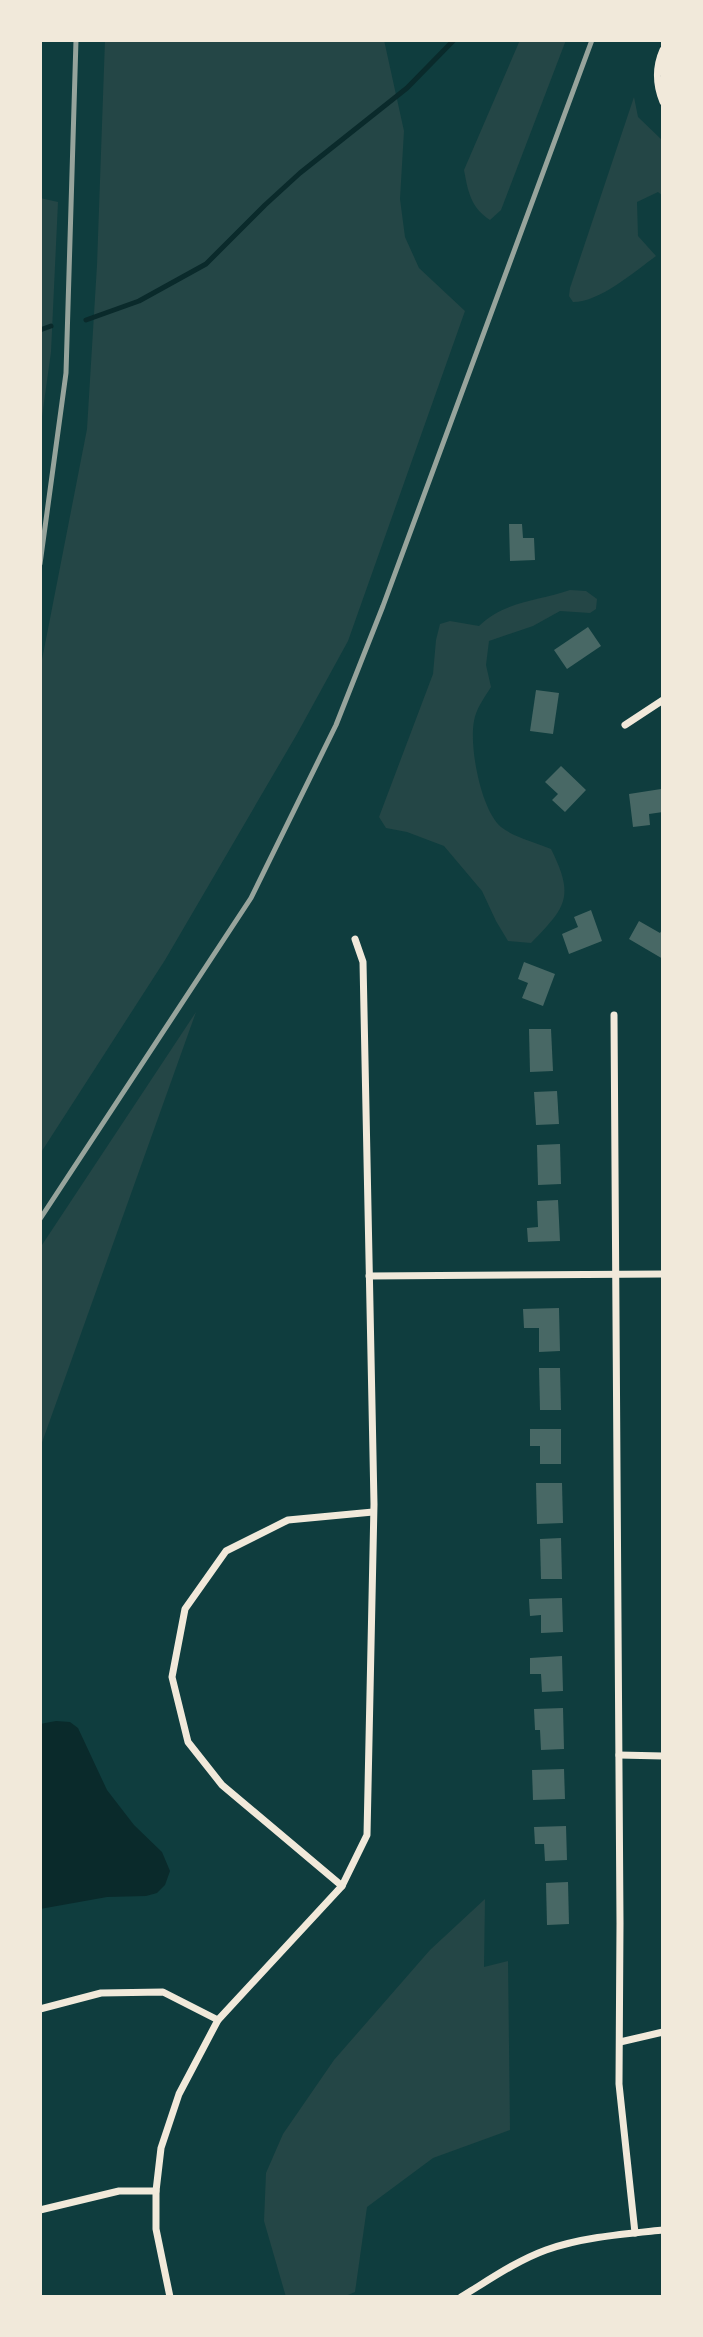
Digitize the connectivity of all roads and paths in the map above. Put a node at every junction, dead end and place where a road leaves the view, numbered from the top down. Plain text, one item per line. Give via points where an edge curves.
1 (663, 50) edge
2 (663, 102) edge
3 (663, 700) edge
4 (625, 725) dead end
5 (355, 939) dead end
6 (614, 1015) dead end
7 (663, 1273) edge
8 (615, 1274) junction
9 (369, 1276) junction
10 (373, 1512) junction
11 (619, 1755) junction
12 (663, 1756) edge
13 (342, 1886) junction
14 (40, 2009) edge
15 (218, 2020) junction
16 (663, 2032) edge
17 (620, 2042) junction
18 (156, 2191) junction
19 (40, 2210) edge
20 (663, 2230) edge
21 (635, 2233) junction
22 (170, 2297) edge
23 (461, 2297) edge

1 - 2 street via 657,73
3 - 4 street
5 - 9 street via 363,962
6 - 8 street
7 - 8 street
8 - 9 street
8 - 11 street
9 - 10 street
10 - 13 street via 367,1835
10 - 13 street via 288,1520 226,1551 185,1609 172,1677 188,1742 222,1785
11 - 12 street
11 - 17 street
13 - 15 street
14 - 15 street via 102,1993 163,1992
15 - 18 street via 179,2094 160,2148
16 - 17 street
17 - 21 street via 619,2084
18 - 19 street via 119,2191
18 - 22 street via 156,2229
20 - 21 street
21 - 23 street via 545,2251

